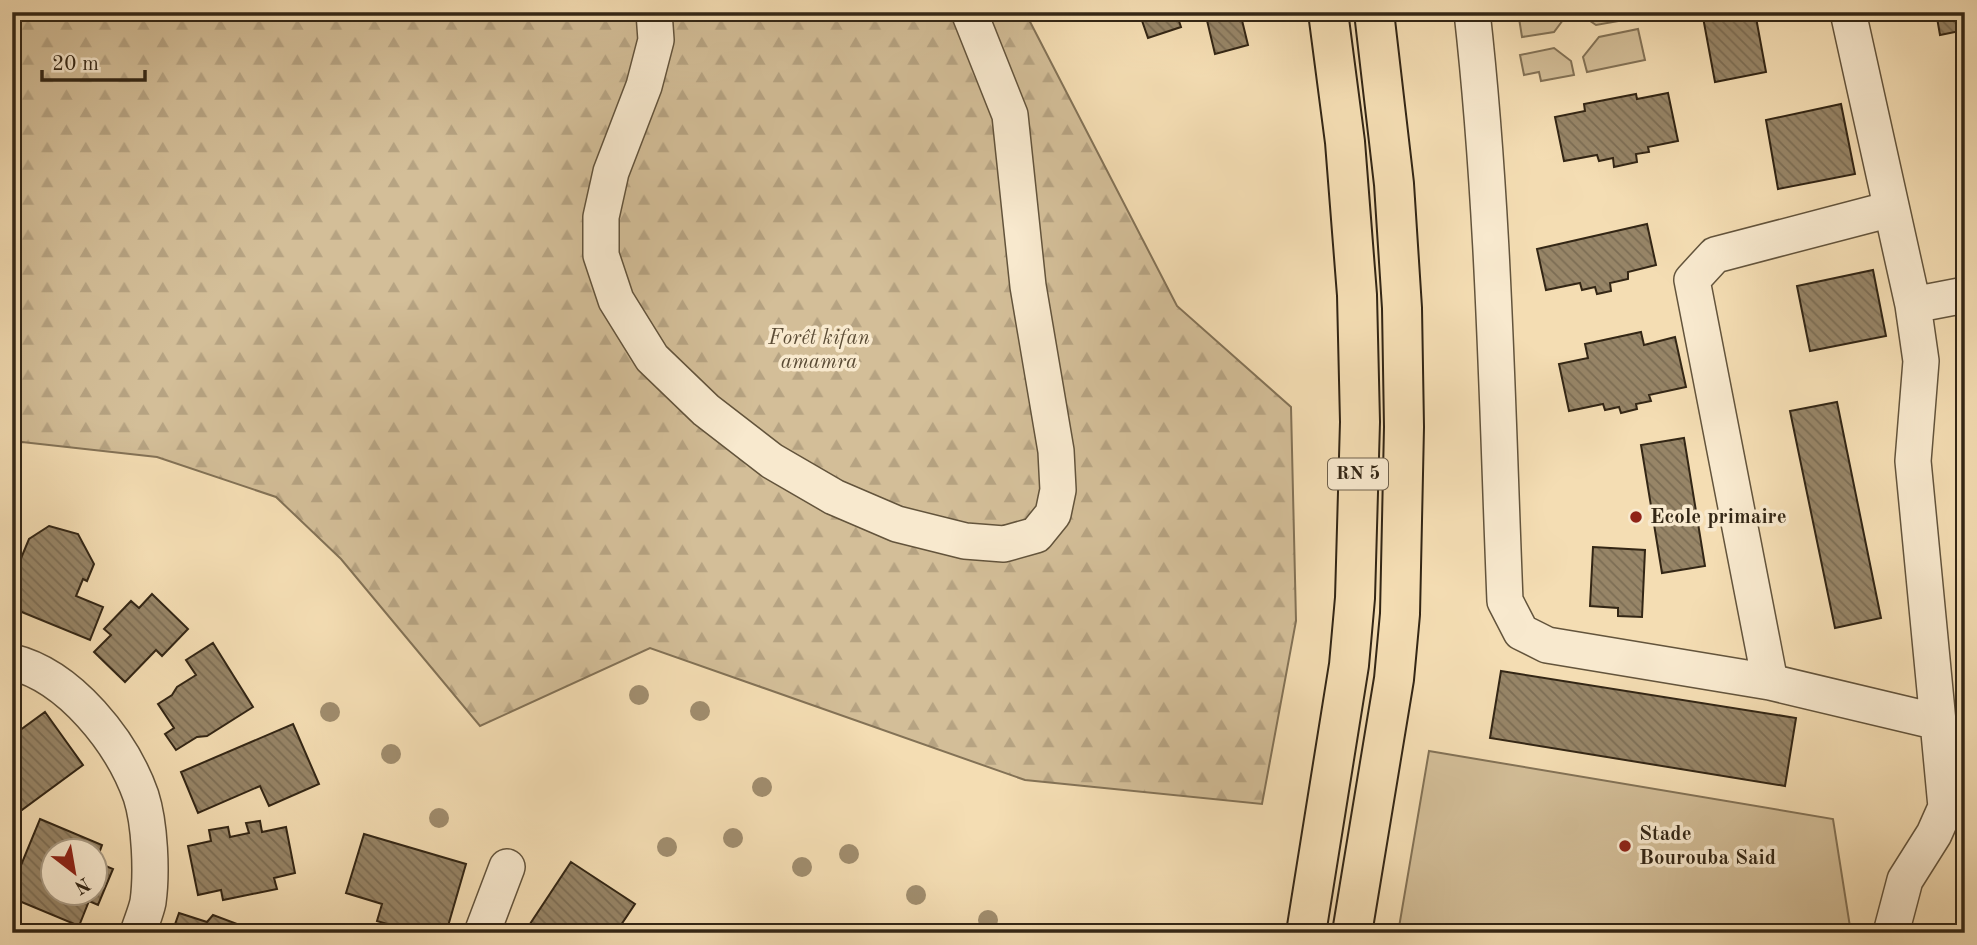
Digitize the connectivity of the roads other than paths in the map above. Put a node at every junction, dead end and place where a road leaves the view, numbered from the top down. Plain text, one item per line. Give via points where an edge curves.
1 (654, 12) edge
2 (969, 12) edge
3 (1328, 12) edge
4 (1374, 12) edge
5 (1472, 12) edge
6 (1848, 12) edge
7 (1891, 209) junction
8 (1965, 295) edge
9 (1913, 305) junction
10 (12, 662) edge
11 (1770, 682) junction
12 (1938, 722) junction
13 (1955, 806) edge
14 (507, 867) dead end
15 (138, 933) edge
16 (482, 933) edge
17 (1306, 933) edge
18 (1352, 933) edge
19 (1891, 933) edge

1 - 2 street via 656,40 611,172 601,217 601,255 616,300 652,358 717,419 772,461 834,497 897,524 965,541 1004,544 1036,535 1053,514 1058,490 1056,451 1028,286 1010,115
3 - 17 main road, RN 5 via 1345,142 1357,295 1360,422 1349,665
4 - 18 main road, RN 5 via 1394,184 1402,308 1401,601 1394,679
5 - 11 street via 1490,254 1505,601 1521,632 1547,645
6 - 7 street
7 - 9 street
7 - 11 street via 1715,255 1692,280
8 - 9 street
9 - 12 street via 1921,361 1913,461
10 - 15 street via 64,688 94,716 120,753 141,797 150,851 148,903
11 - 12 street
12 - 13 street
13 - 19 street via 1905,880
14 - 16 street

